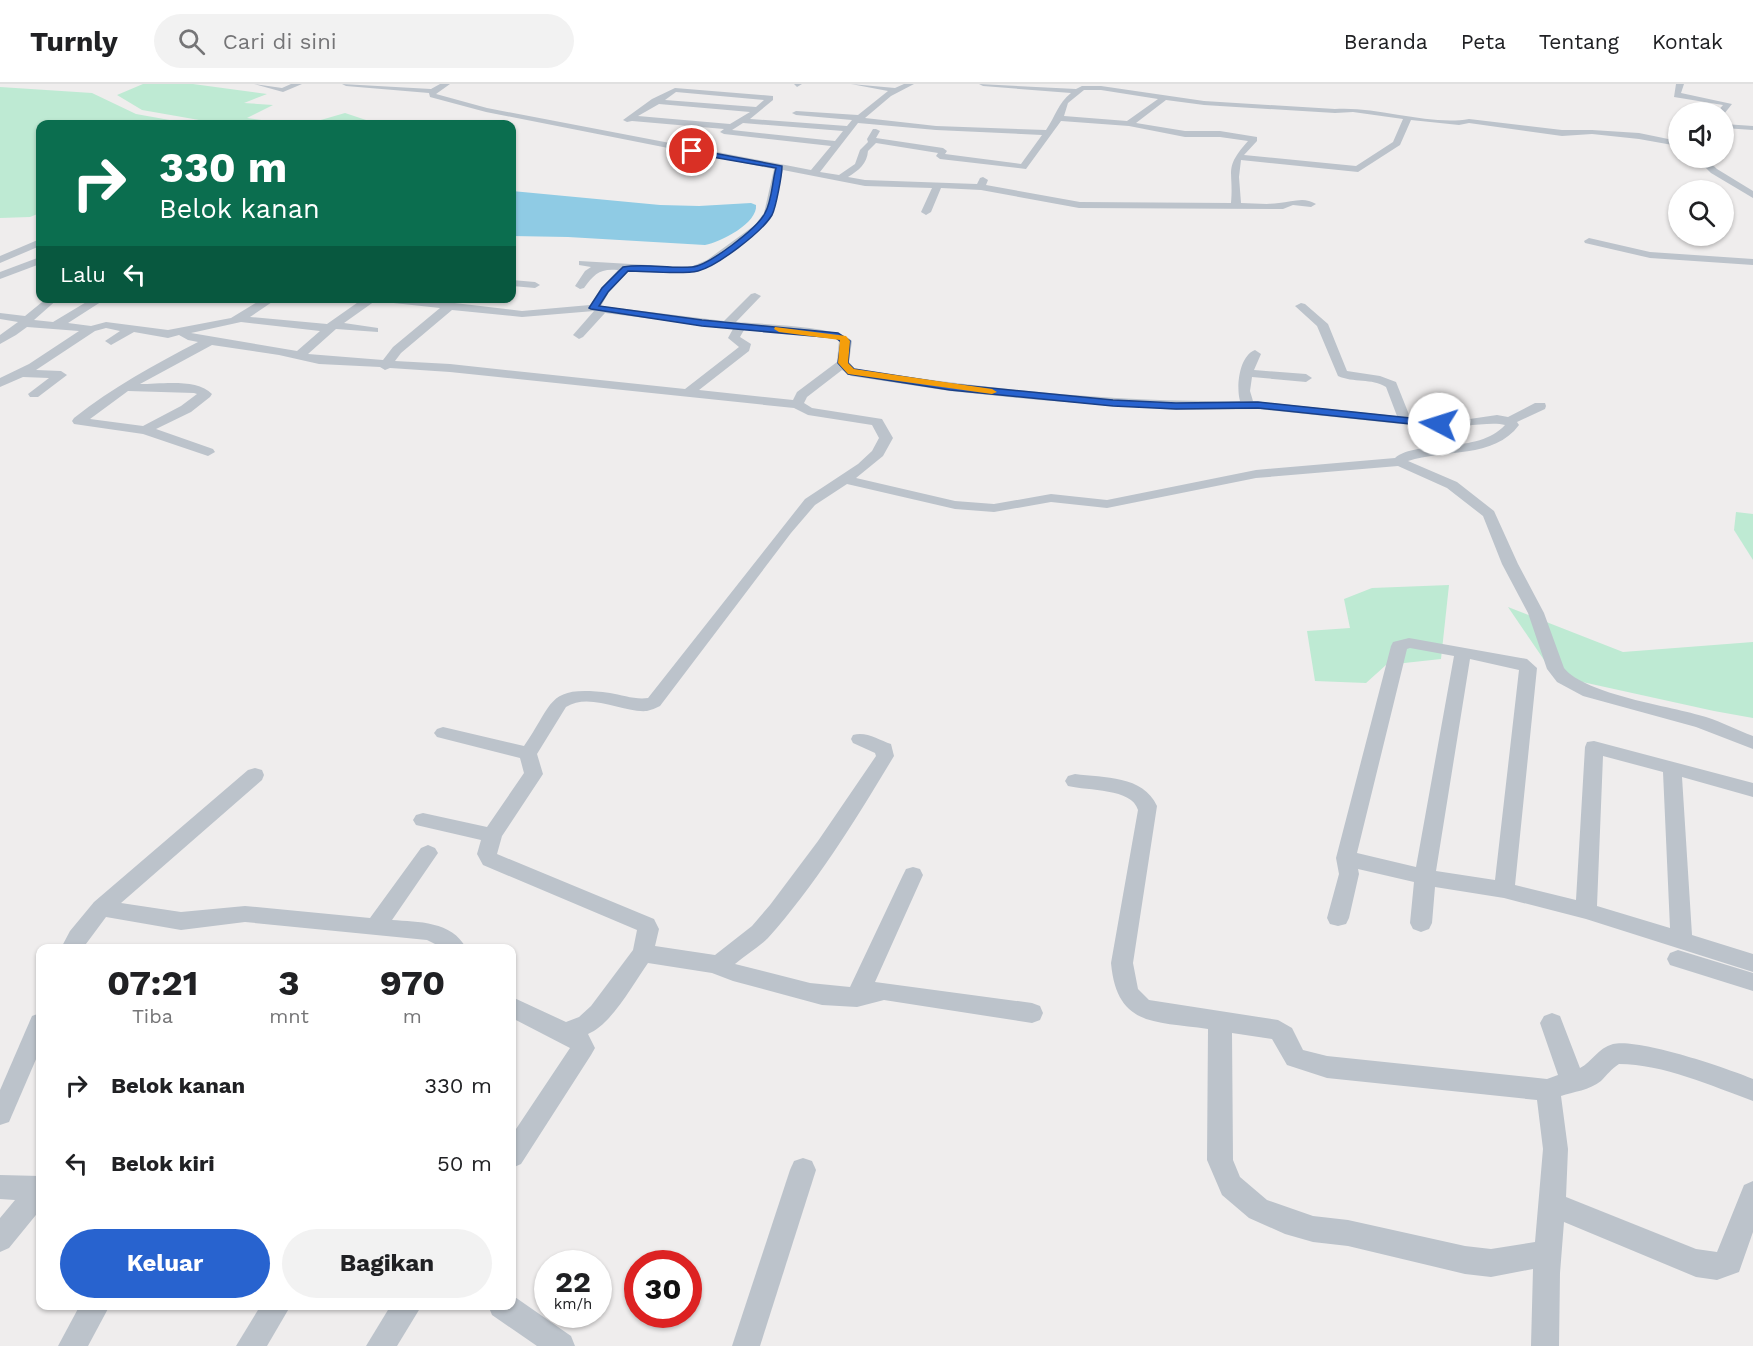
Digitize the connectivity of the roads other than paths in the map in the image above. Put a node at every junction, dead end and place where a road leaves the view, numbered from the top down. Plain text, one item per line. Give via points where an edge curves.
1 (258, 84) edge
2 (298, 84) edge
3 (346, 84) edge
4 (446, 84) edge
5 (855, 84) edge
6 (910, 84) edge
7 (982, 84) edge
8 (1680, 84) edge
9 (1042, 86) edge
10 (1104, 86) edge
11 (895, 90) junction
12 (432, 91) junction
13 (1076, 91) junction
14 (1163, 99) junction
15 (655, 101) junction
16 (1717, 102) edge
17 (758, 110) junction
18 (770, 110) dead end
19 (781, 111) dead end
20 (1408, 117) junction
21 (1059, 118) junction
22 (858, 119) junction
23 (743, 121) junction
24 (884, 123) junction
25 (1129, 124) junction
26 (1734, 127) edge
27 (1753, 128) edge
28 (848, 129) junction
29 (726, 131) junction
30 (1049, 133) junction
31 (712, 139) dead end
32 (872, 140) junction
33 (1668, 141) edge
34 (838, 144) junction
35 (702, 145) dead end
36 (692, 151) junction
37 (829, 154) junction
38 (1239, 157) junction
39 (779, 167) junction
40 (1711, 168) edge
41 (814, 173) junction
42 (840, 179) junction
43 (1042, 184) dead end
44 (937, 186) junction
45 (1753, 195) edge
46 (1037, 196) junction
47 (1311, 204) dead end
48 (1236, 206) junction
49 (926, 212) dead end
50 (1589, 241) dead end
51 (36, 244) edge
52 (0, 260) edge
53 (36, 262) edge
54 (1753, 262) edge
55 (583, 263) dead end
56 (602, 265) junction
57 (0, 268) edge
58 (626, 268) junction
59 (16, 269) junction
60 (36, 271) edge
61 (0, 276) edge
62 (516, 283) edge
63 (535, 285) dead end
64 (579, 286) dead end
65 (755, 296) dead end
66 (48, 303) edge
67 (94, 303) edge
68 (265, 303) edge
69 (365, 303) edge
70 (423, 303) edge
71 (488, 303) edge
72 (450, 306) junction
73 (1300, 306) dead end
74 (598, 308) junction
75 (483, 310) junction
76 (0, 316) edge
77 (241, 318) junction
78 (27, 321) junction
79 (55, 326) junction
80 (734, 326) junction
81 (331, 327) junction
82 (133, 328) junction
83 (92, 329) junction
84 (374, 330) dead end
85 (183, 332) junction
86 (579, 335) dead end
87 (0, 340) edge
88 (111, 341) dead end
89 (210, 341) junction
90 (1255, 354) dead end
91 (298, 357) junction
92 (843, 363) junction
93 (385, 366) junction
94 (21, 373) junction
95 (1246, 373) junction
96 (1306, 378) dead end
97 (0, 382) edge
98 (126, 387) junction
99 (688, 392) junction
100 (34, 394) dead end
101 (797, 404) junction
102 (1248, 405) junction
103 (1540, 406) dead end
104 (1405, 421) junction
105 (1510, 421) junction
106 (146, 430) junction
107 (208, 452) dead end
108 (1401, 462) junction
109 (844, 479) junction
110 (1463, 652) junction
111 (442, 733) dead end
112 (860, 739) dead end
113 (1753, 743) edge
114 (528, 754) junction
115 (1672, 768) junction
116 (255, 775) dead end
117 (1075, 781) dead end
118 (1753, 790) edge
119 (423, 820) dead end
120 (492, 836) junction
121 (428, 853) dead end
122 (1346, 858) junction
123 (913, 875) dead end
124 (1425, 877) junction
125 (1504, 890) junction
126 (101, 908) junction
127 (1586, 911) junction
128 (1338, 918) dead end
129 (1421, 923) dead end
130 (374, 928) junction
131 (74, 944) edge
132 (452, 944) edge
133 (1680, 950) junction
134 (643, 953) junction
135 (1753, 963) edge
136 (720, 965) junction
137 (1753, 982) edge
138 (857, 997) junction
139 (516, 1009) edge
140 (1032, 1013) dead end
141 (1220, 1021) junction
142 (1552, 1023) dead end
143 (36, 1033) edge
144 (566, 1033) junction
145 (1573, 1083) junction
146 (1547, 1090) junction
147 (1753, 1090) edge
148 (0, 1114) edge
149 (516, 1150) edge
150 (803, 1170) dead end
151 (0, 1187) edge
152 (36, 1189) edge
153 (36, 1194) edge
154 (1753, 1194) edge
155 (1552, 1204) junction
156 (0, 1239) edge
157 (1547, 1253) junction
158 (93, 1310) edge
159 (274, 1310) edge
160 (405, 1310) edge
161 (509, 1310) edge
162 (72, 1346) edge
163 (250, 1346) edge
164 (381, 1346) edge
165 (561, 1346) edge
166 (746, 1346) edge
167 (1545, 1346) edge

1 - 2 street via 283,90
3 - 12 street
4 - 12 street
5 - 11 street
6 - 11 street
7 - 9 street
8 - 16 street via 1677,95
9 - 13 street
10 - 13 street
10 - 14 street
11 - 22 street
12 - 36 street via 434,96 453,102 610,131
13 - 21 street via 1064,102
14 - 20 street via 1360,110
14 - 25 street
15 - 17 street
15 - 17 street via 669,91 679,90 770,98
15 - 29 street via 626,121
17 - 18 street
17 - 23 street
19 - 22 street
20 - 33 street
20 - 38 street via 1397,143 1358,169
21 - 25 street
21 - 30 street
22 - 24 street
22 - 28 street
23 - 28 street
23 - 29 street
24 - 30 street
24 - 32 street via 873,133
25 - 38 street via 1254,140
26 - 27 street
28 - 34 street
29 - 31 street
29 - 34 street
29 - 37 street
30 - 32 street via 1023,168 940,156 944,151
32 - 42 street via 858,166
34 - 37 street
35 - 36 street
36 - 39 street
37 - 41 street
38 - 48 street via 1233,180 1238,195
39 - 41 street
39 - 58 street via 769,214 758,227 711,262 695,269
40 - 45 street
41 - 42 street
42 - 44 street
43 - 46 street
44 - 46 street via 982,183
44 - 49 street
46 - 48 street via 1079,205
47 - 48 street
50 - 54 street via 1650,255
51 - 52 street
53 - 59 street
55 - 56 street
56 - 58 street
56 - 64 street
57 - 59 street
58 - 74 street via 609,285
59 - 60 street
59 - 61 street
62 - 63 street
65 - 80 street
66 - 78 street
67 - 79 street
68 - 77 street
69 - 81 street
70 - 72 street
71 - 75 street
72 - 75 street
72 - 93 street via 397,350
73 - 104 street via 1322,324 1342,373 1386,380 1392,385
74 - 75 street via 535,314
74 - 80 street
74 - 86 street
76 - 78 street
77 - 81 street
77 - 85 street
78 - 79 street
78 - 87 street
79 - 83 street
80 - 92 street via 843,338
80 - 99 street via 734,338 746,348
81 - 84 street
81 - 91 street
82 - 83 street via 106,325
82 - 85 street via 165,334
82 - 88 street
83 - 94 street
85 - 89 street
89 - 91 street
89 - 98 street
90 - 95 street
91 - 93 street
92 - 101 street via 801,395
92 - 102 street via 858,373 950,387 1176,406
93 - 99 street via 450,368
94 - 97 street
94 - 100 street via 61,375
95 - 96 street
95 - 102 street via 1244,391
98 - 106 street via 79,421
98 - 106 street via 197,389 206,394
99 - 101 street
101 - 109 street via 808,411 878,422 886,438 878,453
102 - 104 street
103 - 105 street
104 - 105 street
105 - 108 street via 1508,432 1491,440 1410,456
106 - 107 street
108 - 109 street via 1256,474 1107,504 1051,498 994,508 955,505
108 - 113 street via 1452,485 1489,514 1563,678 1589,692 1702,722
109 - 114 street via 810,502 786,530 654,702 646,705 581,696 566,698
110 - 122 street via 1409,643 1399,646
110 - 124 street
110 - 125 street via 1521,663 1528,668
111 - 114 street
112 - 136 street via 884,749 885,756 784,902 753,939
114 - 120 street via 534,774
115 - 118 street
115 - 127 street via 1594,747
115 - 133 street
116 - 126 street
117 - 141 street via 1130,789 1147,803 1122,963 1128,996 1144,1009
119 - 120 street
120 - 134 street via 490,860 646,925
121 - 130 street
122 - 124 street
122 - 128 street via 1349,874
123 - 138 street
124 - 125 street
124 - 129 street
125 - 127 street
126 - 130 street via 181,921 245,914
126 - 131 street
127 - 133 street
130 - 132 street via 438,934
133 - 135 street
133 - 137 street
134 - 136 street
134 - 144 street via 599,1013 587,1024
136 - 138 street via 722,969 788,988
138 - 140 street via 867,991 884,991
139 - 144 street
141 - 146 street via 1278,1030 1295,1058 1308,1063
141 - 157 street via 1220,1160 1231,1186 1258,1209 1313,1229 1348,1233 1465,1260 1491,1263
142 - 145 street
143 - 148 street
144 - 149 street via 582,1043 581,1052
145 - 146 street
145 - 147 street via 1591,1075 1615,1053 1686,1067
146 - 155 street via 1557,1140
150 - 166 street
151 - 152 street
153 - 156 street
154 - 155 street via 1729,1262 1717,1266 1696,1263
155 - 157 street
157 - 167 street
158 - 162 street
159 - 163 street
160 - 164 street
161 - 165 street

